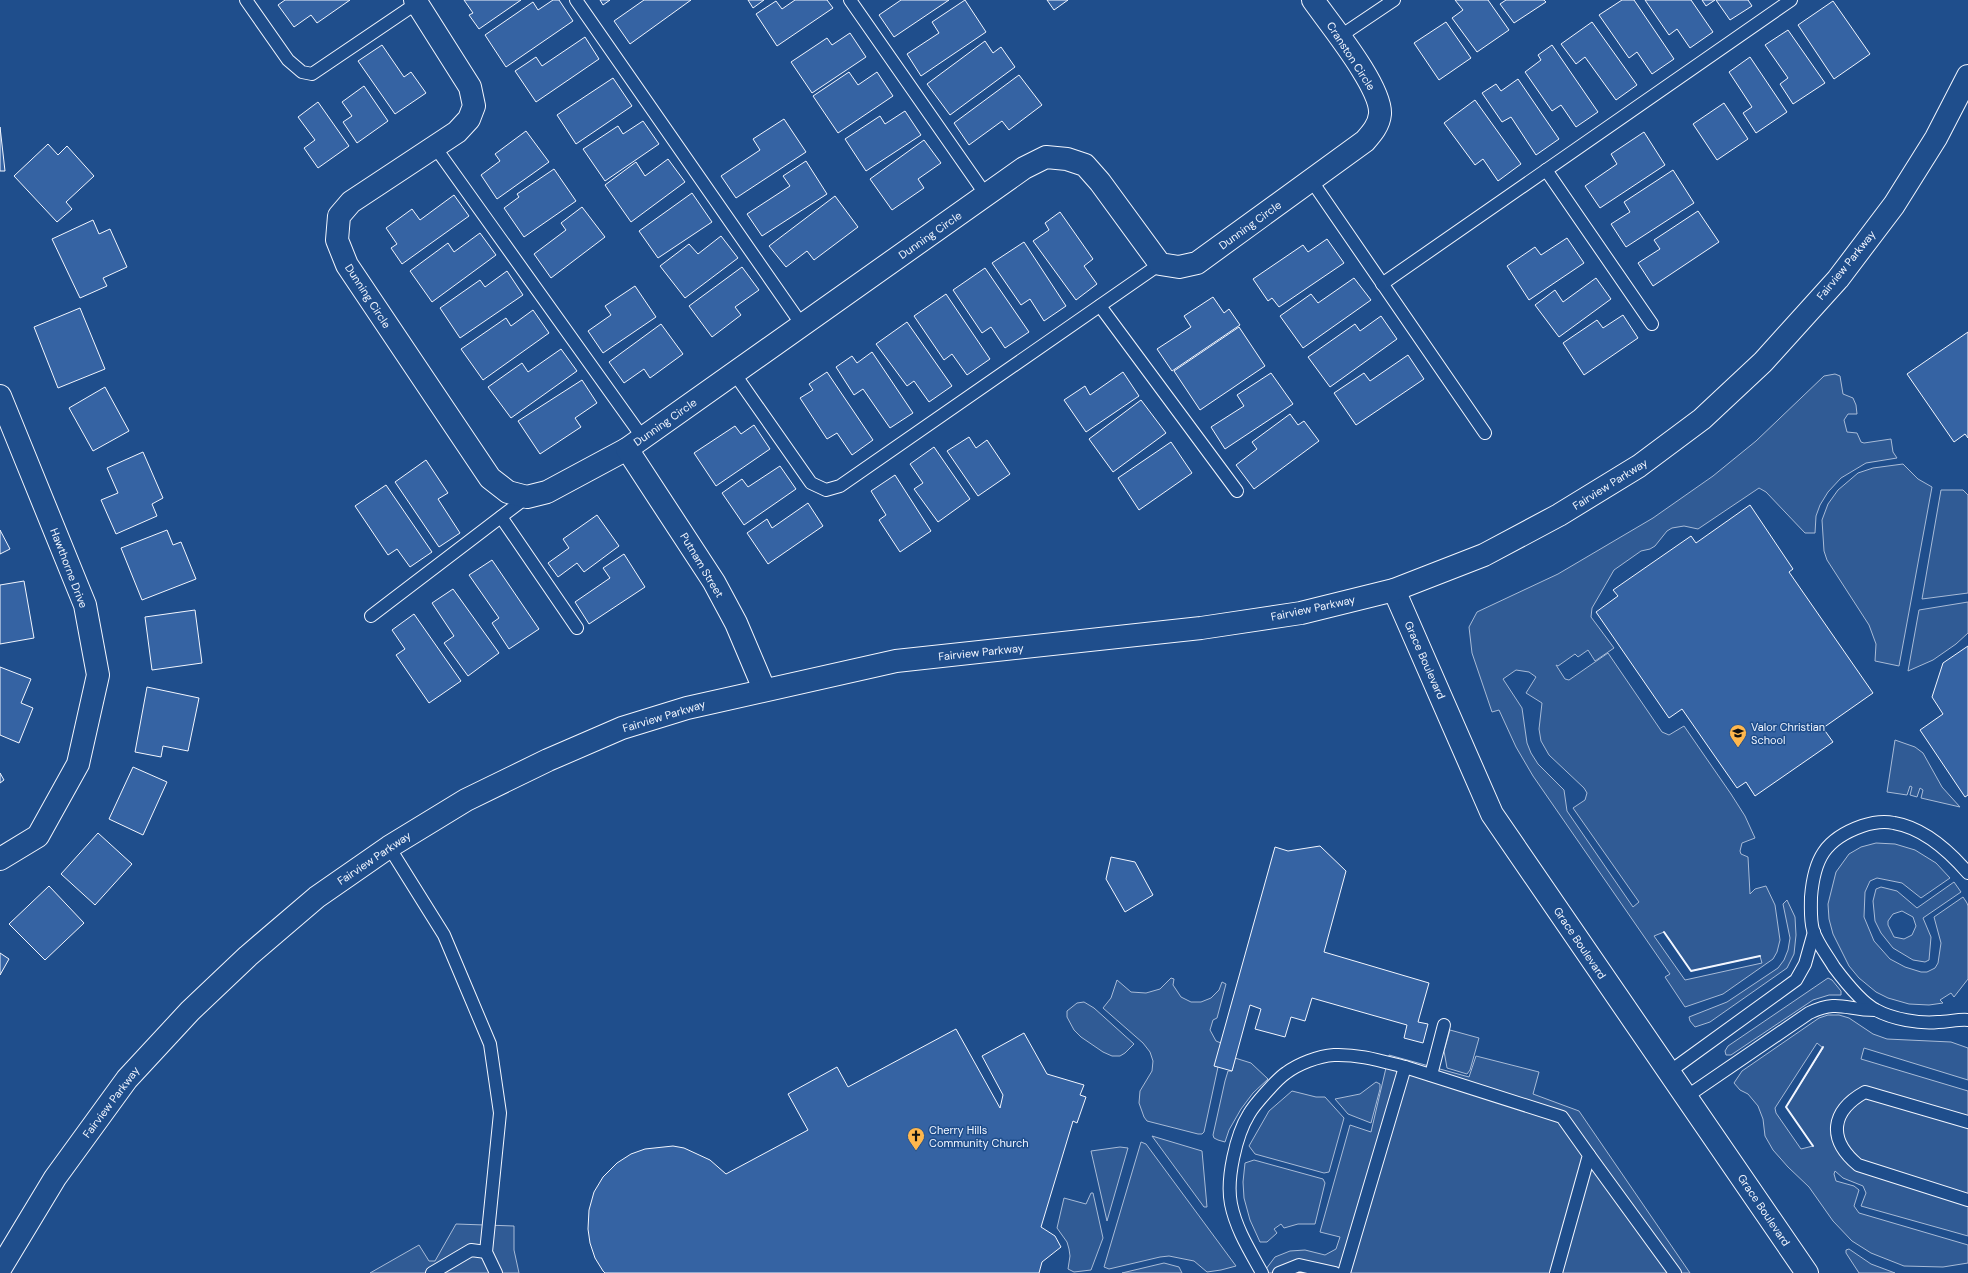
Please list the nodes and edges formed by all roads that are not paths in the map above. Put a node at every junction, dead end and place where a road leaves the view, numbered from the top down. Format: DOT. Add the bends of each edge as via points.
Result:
graph roads {
  1 [pos="246,0"];
  2 [pos="576,0"];
  3 [pos="850,0"];
  4 [pos="1313,0"];
  5 [pos="1394,0"];
  6 [pos="1791,0"];
  7 [pos="416,2"];
  8 [pos="1339,37"];
  9 [pos="1968,76"];
  10 [pos="435,147"];
  11 [pos="1546,170"];
  12 [pos="1311,180"];
  13 [pos="986,195"];
  14 [pos="1160,264"];
  15 [pos="1382,284"];
  16 [pos="1100,306"];
  17 [pos="1652,324"];
  18 [pos="802,325"];
  19 [pos="734,373"];
  20 [pos="0,396"];
  21 [pos="1485,433"];
  22 [pos="635,444"];
  23 [pos="1237,491"];
  24 [pos="527,497"];
  25 [pos="501,516"];
  26 [pos="1394,590"];
  27 [pos="371,616"];
  28 [pos="577,628"];
  29 [pos="764,690"];
  30 [pos="388,847"];
  31 [pos="0,859"];
  32 [pos="1968,873"];
  33 [pos="1814,932"];
  34 [pos="1875,1010"];
  35 [pos="1968,1019"];
  36 [pos="1444,1025"];
  37 [pos="1405,1067"];
  38 [pos="1668,1072"];
  39 [pos="1431,1075"];
  40 [pos="1686,1097"];
  41 [pos="1968,1122"];
  42 [pos="1589,1155"];
  43 [pos="1968,1200"];
  44 [pos="486,1252"];
  45 [pos="0,1269"];
  46 [pos="432,1273"];
  47 [pos="496,1273"];
  48 [pos="1262,1273"];
  49 [pos="1279,1273"];
  50 [pos="1335,1273"];
  51 [pos="1344,1273"];
  52 [pos="1556,1273"];
  53 [pos="1675,1273"];
  54 [pos="1807,1273"];
  1 -- 7 [label="lane" via="288,60 302,72 312,74"];
  2 -- 18 [label="lane"];
  3 -- 13 [label="lane"];
  4 -- 8 [label="street, Cranston Circle"];
  5 -- 8 [label="lane"];
  6 -- 11 [label="lane"];
  7 -- 10 [label="street, Dunning Circle" via="470,87 474,106 469,119 458,132"];
  8 -- 12 [label="street, Cranston Circle" via="1361,68 1375,94 1380,114 1376,127 1365,141"];
  9 -- 26 [label="street, Fairview Parkway" via="1936,138 1894,205 1838,278 1763,362 1702,419 1639,466 1559,515 1484,555"];
  10 -- 22 [label="lane"];
  10 -- 24 [label="street, Dunning Circle" via="351,202 339,216 337,240 347,265 490,478 508,492"];
  11 -- 15 [label="lane"];
  11 -- 17 [label="lane"];
  12 -- 14 [label="street, Dunning Circle" via="1197,263 1179,267"];
  12 -- 15 [label="lane"];
  13 -- 14 [label="street, Dunning Circle" via="1024,168 1046,157 1067,159 1085,165"];
  13 -- 18 [label="street, Dunning Circle"];
  14 -- 16 [label="lane"];
  15 -- 21 [label="lane"];
  16 -- 19 [label="lane" via="840,486 826,490 811,482"];
  16 -- 23 [label="lane"];
  18 -- 19 [label="street, Dunning Circle"];
  19 -- 22 [label="street, Dunning Circle"];
  20 -- 31 [label="street, Hawthorne Drive" via="85,605 98,674 78,764 38,836"];
  22 -- 24 [label="street, Dunning Circle" via="547,492"];
  22 -- 29 [label="street, Putnam Street" via="736,623"];
  24 -- 25 [label="lane"];
  25 -- 27 [label="lane"];
  25 -- 28 [label="lane"];
  26 -- 29 [label="street, Fairview Parkway" via="1301,613 1201,628 896,661"];
  26 -- 38 [label="street, Grace Boulevard" via="1492,814"];
  29 -- 30 [label="street, Fairview Parkway" via="687,708 616,731 548,760 466,800"];
  30 -- 44 [label="lane" via="444,935 490,1044 500,1113"];
  30 -- 45 [label="street, Fairview Parkway" via="317,897 248,956 174,1028 127,1079 55,1178"];
  32 -- 33 [label="lane" via="1955,858 1916,830 1894,822 1870,823 1851,830 1825,849 1815,867 1810,914"];
  33 -- 34 [label="lane" via="1848,986"];
  33 -- 38 [label="lane" via="1805,964 1796,980"];
  34 -- 35 [label="lane" via="1892,1016 1936,1023"];
  34 -- 40 [label="lane" via="1860,1010 1843,1005 1821,1008 1809,1013"];
  36 -- 39 [label="lane"];
  37 -- 39 [label="lane"];
  37 -- 48 [label="lane" via="1364,1056 1333,1055 1308,1062 1285,1073 1249,1114 1235,1149 1229,1181 1231,1204 1240,1234"];
  37 -- 51 [label="lane"];
  38 -- 40 [label="street, Grace Boulevard"];
  39 -- 42 [label="lane" via="1562,1117"];
  40 -- 54 [label="street, Grace Boulevard"];
  41 -- 43 [label="lane" via="1866,1092 1852,1099 1839,1114 1836,1131 1845,1154 1858,1165"];
  42 -- 52 [label="lane"];
  42 -- 53 [label="lane"];
  44 -- 46 [label="lane" via="471,1250"];
  44 -- 47 [label="lane"];
  49 -- 50 [label="lane" via="1298,1265"];
}
